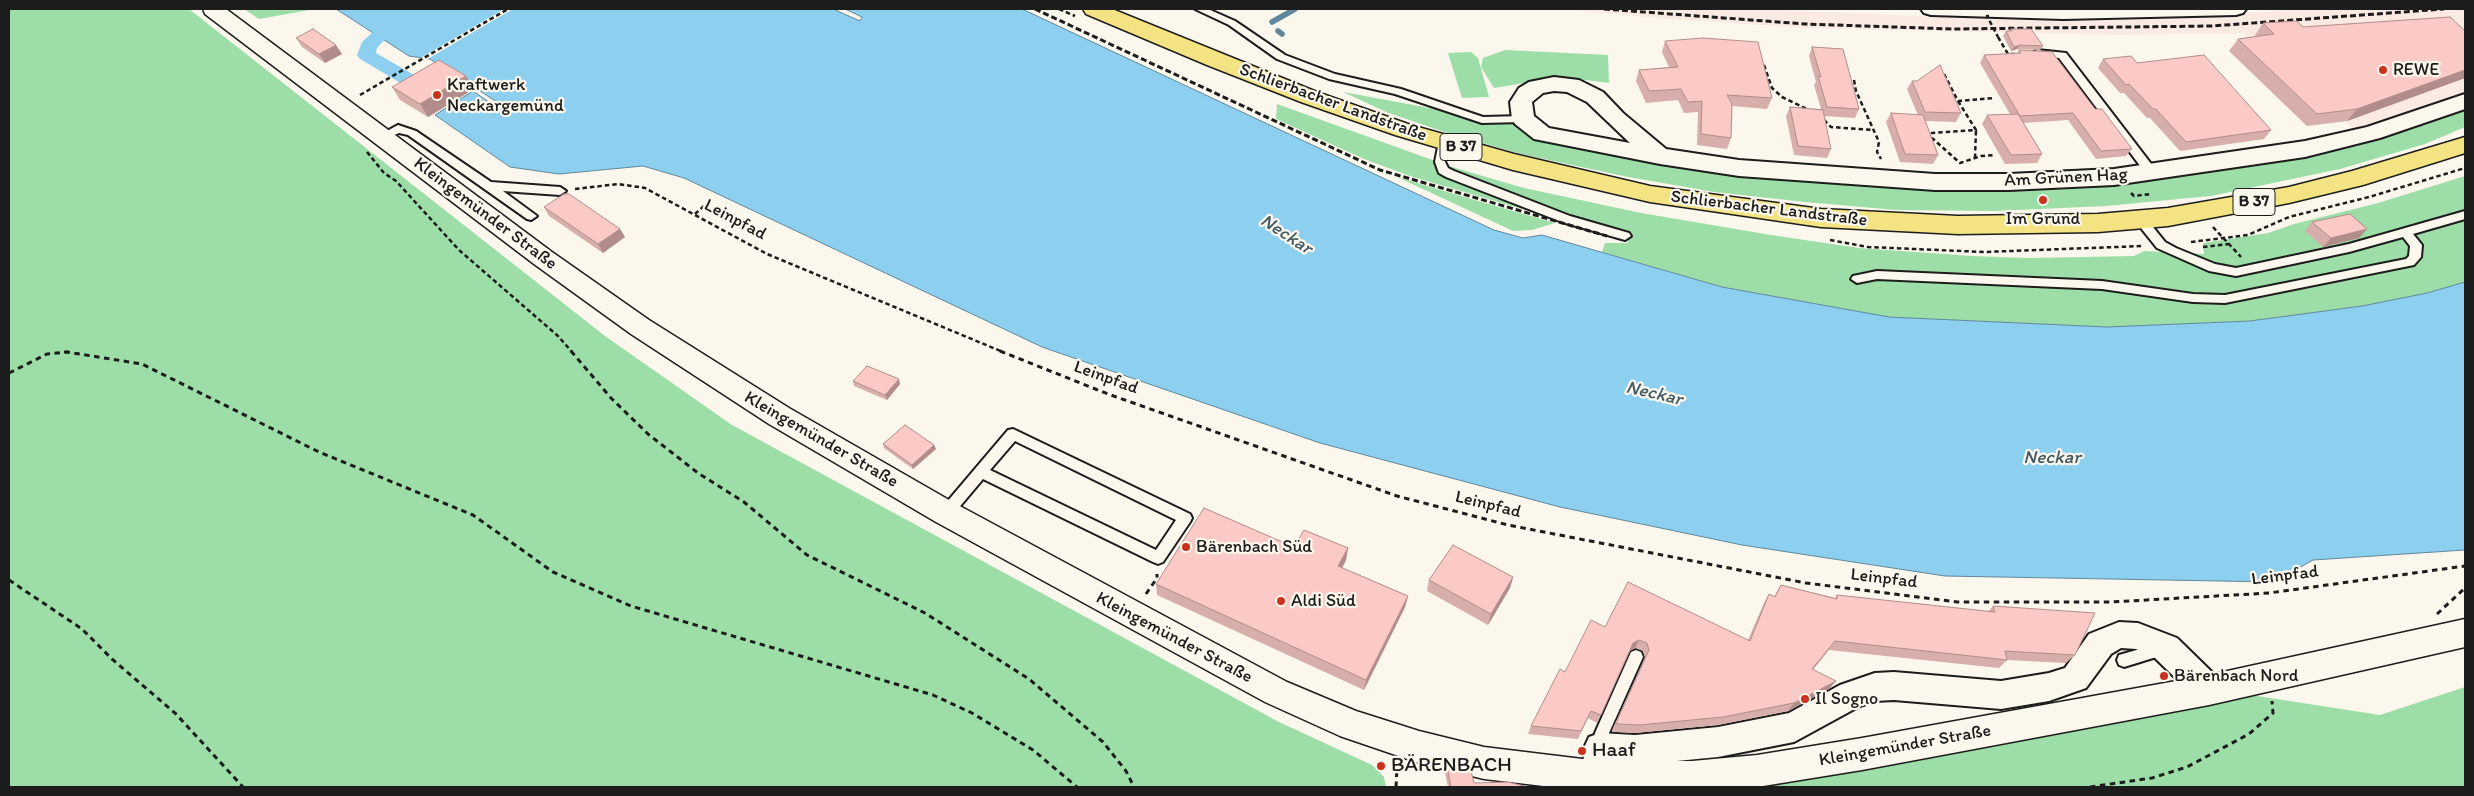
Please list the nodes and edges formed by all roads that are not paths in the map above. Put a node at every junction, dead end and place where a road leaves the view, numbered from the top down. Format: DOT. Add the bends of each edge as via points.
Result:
graph roads {
  1 [pos="1094,9"];
  2 [pos="1200,9"];
  3 [pos="1931,9"];
  4 [pos="2236,9"];
  5 [pos="215,10"];
  6 [pos="2030,11"];
  7 [pos="2017,54"];
  8 [pos="2465,100"];
  9 [pos="1523,119"];
  10 [pos="381,137"];
  11 [pos="1444,142"];
  12 [pos="2465,144"];
  13 [pos="1660,156"];
  14 [pos="2151,183"];
  15 [pos="488,185"];
  16 [pos="560,191"];
  17 [pos="2465,215"];
  18 [pos="530,216"];
  19 [pos="2141,220"];
  20 [pos="2406,232"];
  21 [pos="1624,236"];
  22 [pos="1857,279"];
  23 [pos="981,472"];
  24 [pos="946,512"];
  25 [pos="2465,633"];
  26 [pos="2166,648"];
  27 [pos="1636,658"];
  28 [pos="2124,660"];
  29 [pos="2209,690"];
  30 [pos="1599,763"];
  31 [pos="1486,775"];
  1 -- 11 [label="main road, Schlierbacher Landstraße / B 37" via="1259,78"];
  2 -- 9 [label="lane" via="1232,23 1281,57 1304,67 1398,91 1482,120"];
  3 -- 6 [label="street"];
  4 -- 6 [label="street"];
  5 -- 10 [label="main road, Kleingemünder Straße"];
  7 -- 14 [label="lane" via="2062,55"];
  8 -- 14 [label="street, Am Grünen Hag" via="2372,133"];
  9 -- 13 [label="street, Am Grünen Hag" via="1551,137"];
  9 -- 13 [label="street" via="1521,102 1527,93 1537,87 1571,85 1595,97"];
  10 -- 15 [label="lane" via="398,129 412,133"];
  10 -- 24 [label="main road, Kleingemünder Straße" via="640,327 779,416"];
  11 -- 19 [label="main road, Schlierbacher Landstraße / B 37" via="1513,162 1650,194 1820,218 1958,225"];
  11 -- 21 [label="lane" via="1440,162 1443,170 1450,174 1566,219"];
  12 -- 19 [label="main road, Schlierbacher Landstraße / B 37" via="2355,179 2201,212"];
  13 -- 14 [label="street, Am Grünen Hag" via="1766,171 1895,180"];
  15 -- 16 [label="lane"];
  15 -- 18 [label="lane"];
  17 -- 20 [label="lane"];
  19 -- 20 [label="lane" via="2161,244 2181,256 2219,270 2236,272"];
  20 -- 22 [label="lane" via="2416,245 2415,257 2410,262 2225,299 2102,286 1877,275"];
  23 -- 23 [label="lane" via="1158,558 1185,518 1013,434"];
  23 -- 24 [label="lane"];
  24 -- 31 [label="main road, Kleingemünder Straße" via="1276,692 1372,733"];
  25 -- 29 [label="main road, Kleingemünder Straße"];
  26 -- 28 [label="lane"];
  26 -- 29 [label="street, Kleingemünder Straße"];
  26 -- 30 [label="street, Kleingemünder Straße" via="2138,636 2119,635 2100,644 2075,678 2049,687 2001,695 1875,687 1851,695 1794,727 1718,742 1635,750"];
  27 -- 30 [label="lane" via="1602,733"];
  29 -- 30 [label="main road, Kleingemünder Straße" via="1757,771 1692,777"];
  30 -- 31 [label="main road, Kleingemünder Straße"];
}
